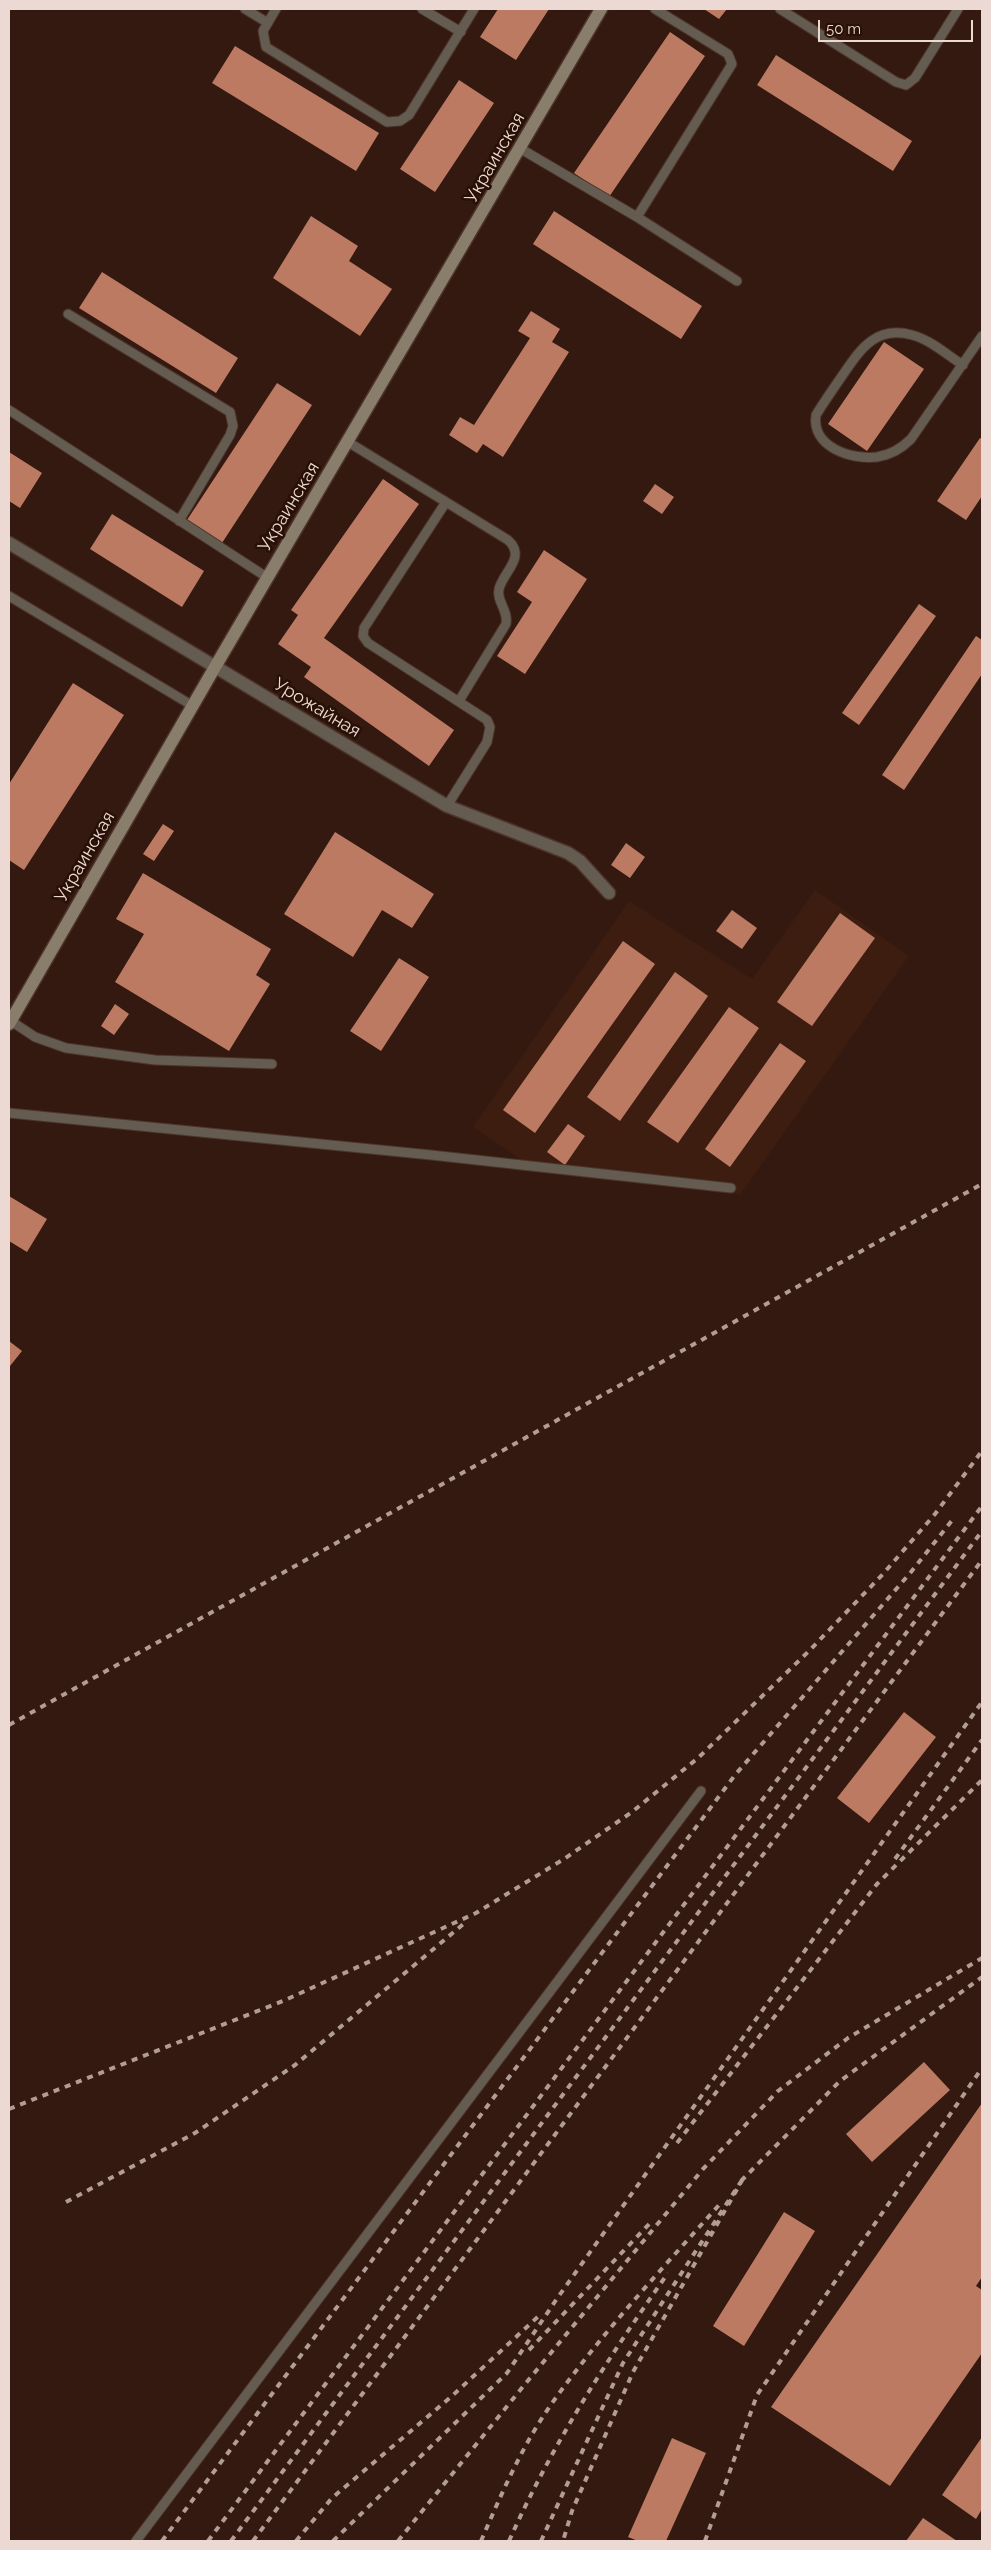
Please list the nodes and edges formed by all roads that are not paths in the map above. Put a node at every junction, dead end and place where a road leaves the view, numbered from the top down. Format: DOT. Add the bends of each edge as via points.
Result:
graph roads {
  1 [pos="245,9"];
  2 [pos="276,9"];
  3 [pos="422,9"];
  4 [pos="474,9"];
  5 [pos="601,9"];
  6 [pos="655,9"];
  7 [pos="780,9"];
  8 [pos="958,9"];
  9 [pos="268,23"];
  10 [pos="461,32"];
  11 [pos="521,149"];
  12 [pos="637,217"];
  13 [pos="737,281"];
  14 [pos="68,314"];
  15 [pos="982,336"];
  16 [pos="963,365"];
  17 [pos="9,410"];
  18 [pos="348,442"];
  19 [pos="446,502"];
  20 [pos="178,521"];
  21 [pos="9,542"];
  22 [pos="268,578"];
  23 [pos="9,596"];
  24 [pos="215,668"];
  25 [pos="459,701"];
  26 [pos="192,706"];
  27 [pos="447,806"];
  28 [pos="609,893"];
  29 [pos="10,1023"];
  30 [pos="272,1064"];
  31 [pos="9,1113"];
  32 [pos="731,1188"];
  33 [pos="701,1791"];
  34 [pos="136,2541"];
  1 -- 9 [label="lane"];
  2 -- 9 [label="lane"];
  3 -- 10 [label="lane"];
  4 -- 10 [label="lane"];
  5 -- 11 [label="street, Украинская"];
  6 -- 12 [label="lane" via="728,54 732,64"];
  7 -- 8 [label="lane" via="896,82 906,85 915,78"];
  9 -- 10 [label="lane" via="263,31 263,40 271,52 387,122 400,121 409,115"];
  11 -- 12 [label="lane"];
  11 -- 18 [label="street, Украинская"];
  12 -- 13 [label="lane"];
  14 -- 20 [label="lane" via="230,412 233,426 230,435"];
  15 -- 16 [label="lane"];
  16 -- 16 [label="lane" via="911,440 902,448 876,457 858,456 831,447 820,439 816,415 862,347 874,338 891,333 912,335"];
  17 -- 20 [label="lane"];
  18 -- 19 [label="lane"];
  18 -- 22 [label="street, Украинская"];
  19 -- 25 [label="lane" via="508,540 515,550 514,563 499,589 507,615 506,624"];
  19 -- 25 [label="lane" via="364,628 363,636 368,643"];
  20 -- 22 [label="lane"];
  21 -- 24 [label="street, Урожайная"];
  22 -- 24 [label="street, Украинская"];
  23 -- 26 [label="lane"];
  24 -- 26 [label="street, Украинская"];
  24 -- 27 [label="street, Урожайная"];
  25 -- 27 [label="lane" via="486,720 490,735"];
  26 -- 29 [label="street, Украинская"];
  27 -- 28 [label="street, Урожайная" via="568,852"];
  29 -- 30 [label="lane" via="66,1048 156,1060"];
  31 -- 32 [label="lane" via="431,1154"];
  33 -- 34 [label="lane"];
}
